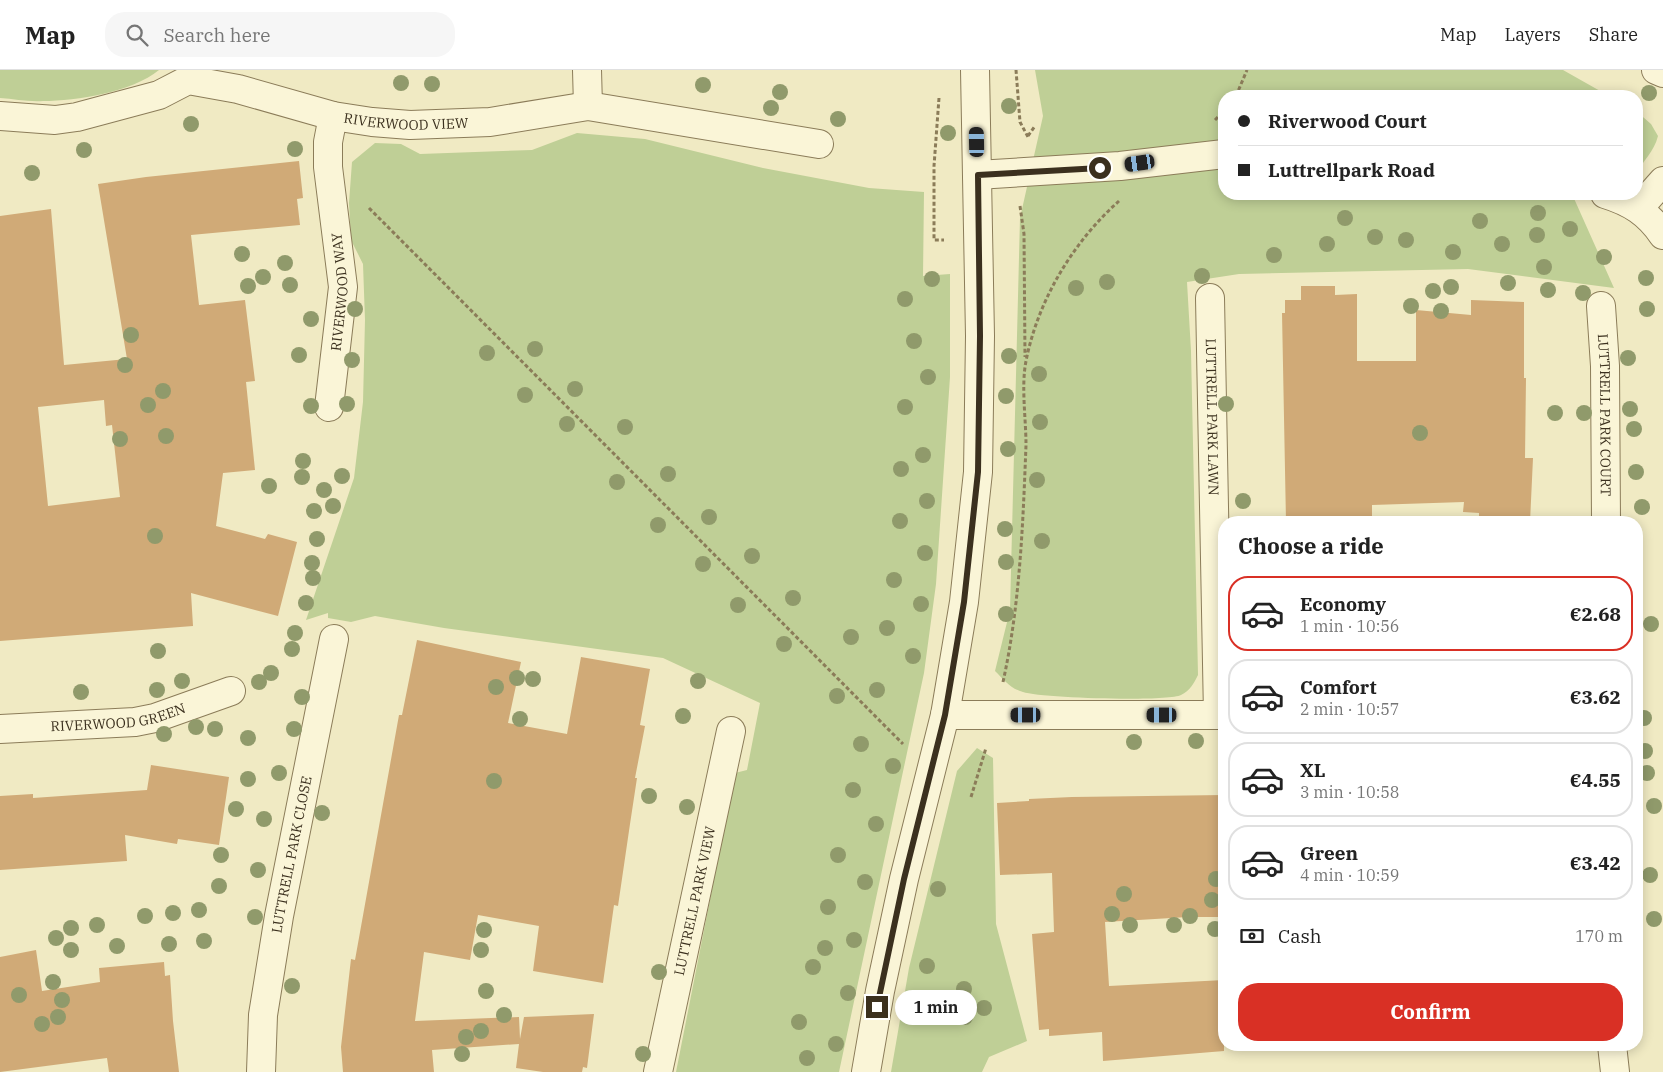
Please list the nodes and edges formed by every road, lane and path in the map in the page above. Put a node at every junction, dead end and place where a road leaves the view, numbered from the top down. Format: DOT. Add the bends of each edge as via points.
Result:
graph roads {
  1 [pos="587,70"];
  2 [pos="975,70"];
  3 [pos="1016,70"];
  4 [pos="1248,70"];
  5 [pos="1656,70"];
  6 [pos="1663,73"];
  7 [pos="188,75"];
  8 [pos="939,89"];
  9 [pos="1239,90"];
  10 [pos="588,106"];
  11 [pos="0,116"];
  12 [pos="333,116"];
  13 [pos="1218,117"];
  14 [pos="1022,126"];
  15 [pos="1034,126"];
  16 [pos="1028,136"];
  17 [pos="819,144"];
  18 [pos="1218,155"];
  19 [pos="1179,158"];
  20 [pos="328,167"];
  21 [pos="1021,172"];
  22 [pos="978,175"];
  23 [pos="1663,181"];
  24 [pos="1121,199"];
  25 [pos="1620,200"];
  26 [pos="1639,208"];
  27 [pos="1663,235"];
  28 [pos="934,240"];
  29 [pos="1210,298"];
  30 [pos="1601,306"];
  31 [pos="1025,363"];
  32 [pos="329,407"];
  33 [pos="1606,516"];
  34 [pos="1218,601"];
  35 [pos="334,639"];
  36 [pos="231,691"];
  37 [pos="945,715"];
  38 [pos="996,715"];
  39 [pos="1218,715"];
  40 [pos="0,728"];
  41 [pos="731,731"];
  42 [pos="931,771"];
  43 [pos="971,798"];
  44 [pos="1613,1051"];
  45 [pos="262,1072"];
  46 [pos="658,1072"];
  47 [pos="866,1072"];
  48 [pos="1615,1072"];
  1 -- 10 [label="street"];
  2 -- 22 [label="street"];
  3 -- 14 [label="path"];
  4 -- 9 [label="path"];
  5 -- 6 [label="street"];
  7 -- 11 [label="street, RIVERWOOD VIEW" via="159,95 77,117 55,120"];
  7 -- 12 [label="street, RIVERWOOD VIEW"];
  8 -- 28 [label="path"];
  10 -- 12 [label="street, RIVERWOOD VIEW" via="538,116 450,124 410,125"];
  10 -- 17 [label="street, RIVERWOOD VIEW"];
  12 -- 20 [label="street, RIVERWOOD WAY"];
  13 -- 19 [label="path"];
  15 -- 16 [label="path"];
  18 -- 19 [label="street"];
  19 -- 21 [label="street" via="1120,166"];
  20 -- 32 [label="street, RIVERWOOD WAY" via="343,287"];
  20 -- 42 [label="path"];
  21 -- 22 [label="street"];
  21 -- 31 [label="path" via="1019,201 1024,234"];
  22 -- 37 [label="street" via="978,472 964,602"];
  23 -- 26 [label="street"];
  24 -- 31 [label="path" via="1085,234 1067,261 1043,306"];
  25 -- 26 [label="street"];
  26 -- 27 [label="street"];
  29 -- 34 [label="street, LUTTRELL PARK LAWN"];
  30 -- 33 [label="street, LUTTRELL PARK COURT" via="1605,366"];
  31 -- 38 [label="path" via="1026,444 1020,537 1011,646"];
  35 -- 45 [label="street, LUTTRELL PARK CLOSE" via="279,916 263,1015"];
  36 -- 40 [label="street, RIVERWOOD GREEN" via="135,722"];
  37 -- 38 [label="street"];
  37 -- 42 [label="street"];
  38 -- 39 [label="street"];
  38 -- 43 [label="path"];
  41 -- 46 [label="street, LUTTRELL PARK VIEW"];
  42 -- 47 [label="street" via="882,982"];
  44 -- 48 [label="street"];
}
